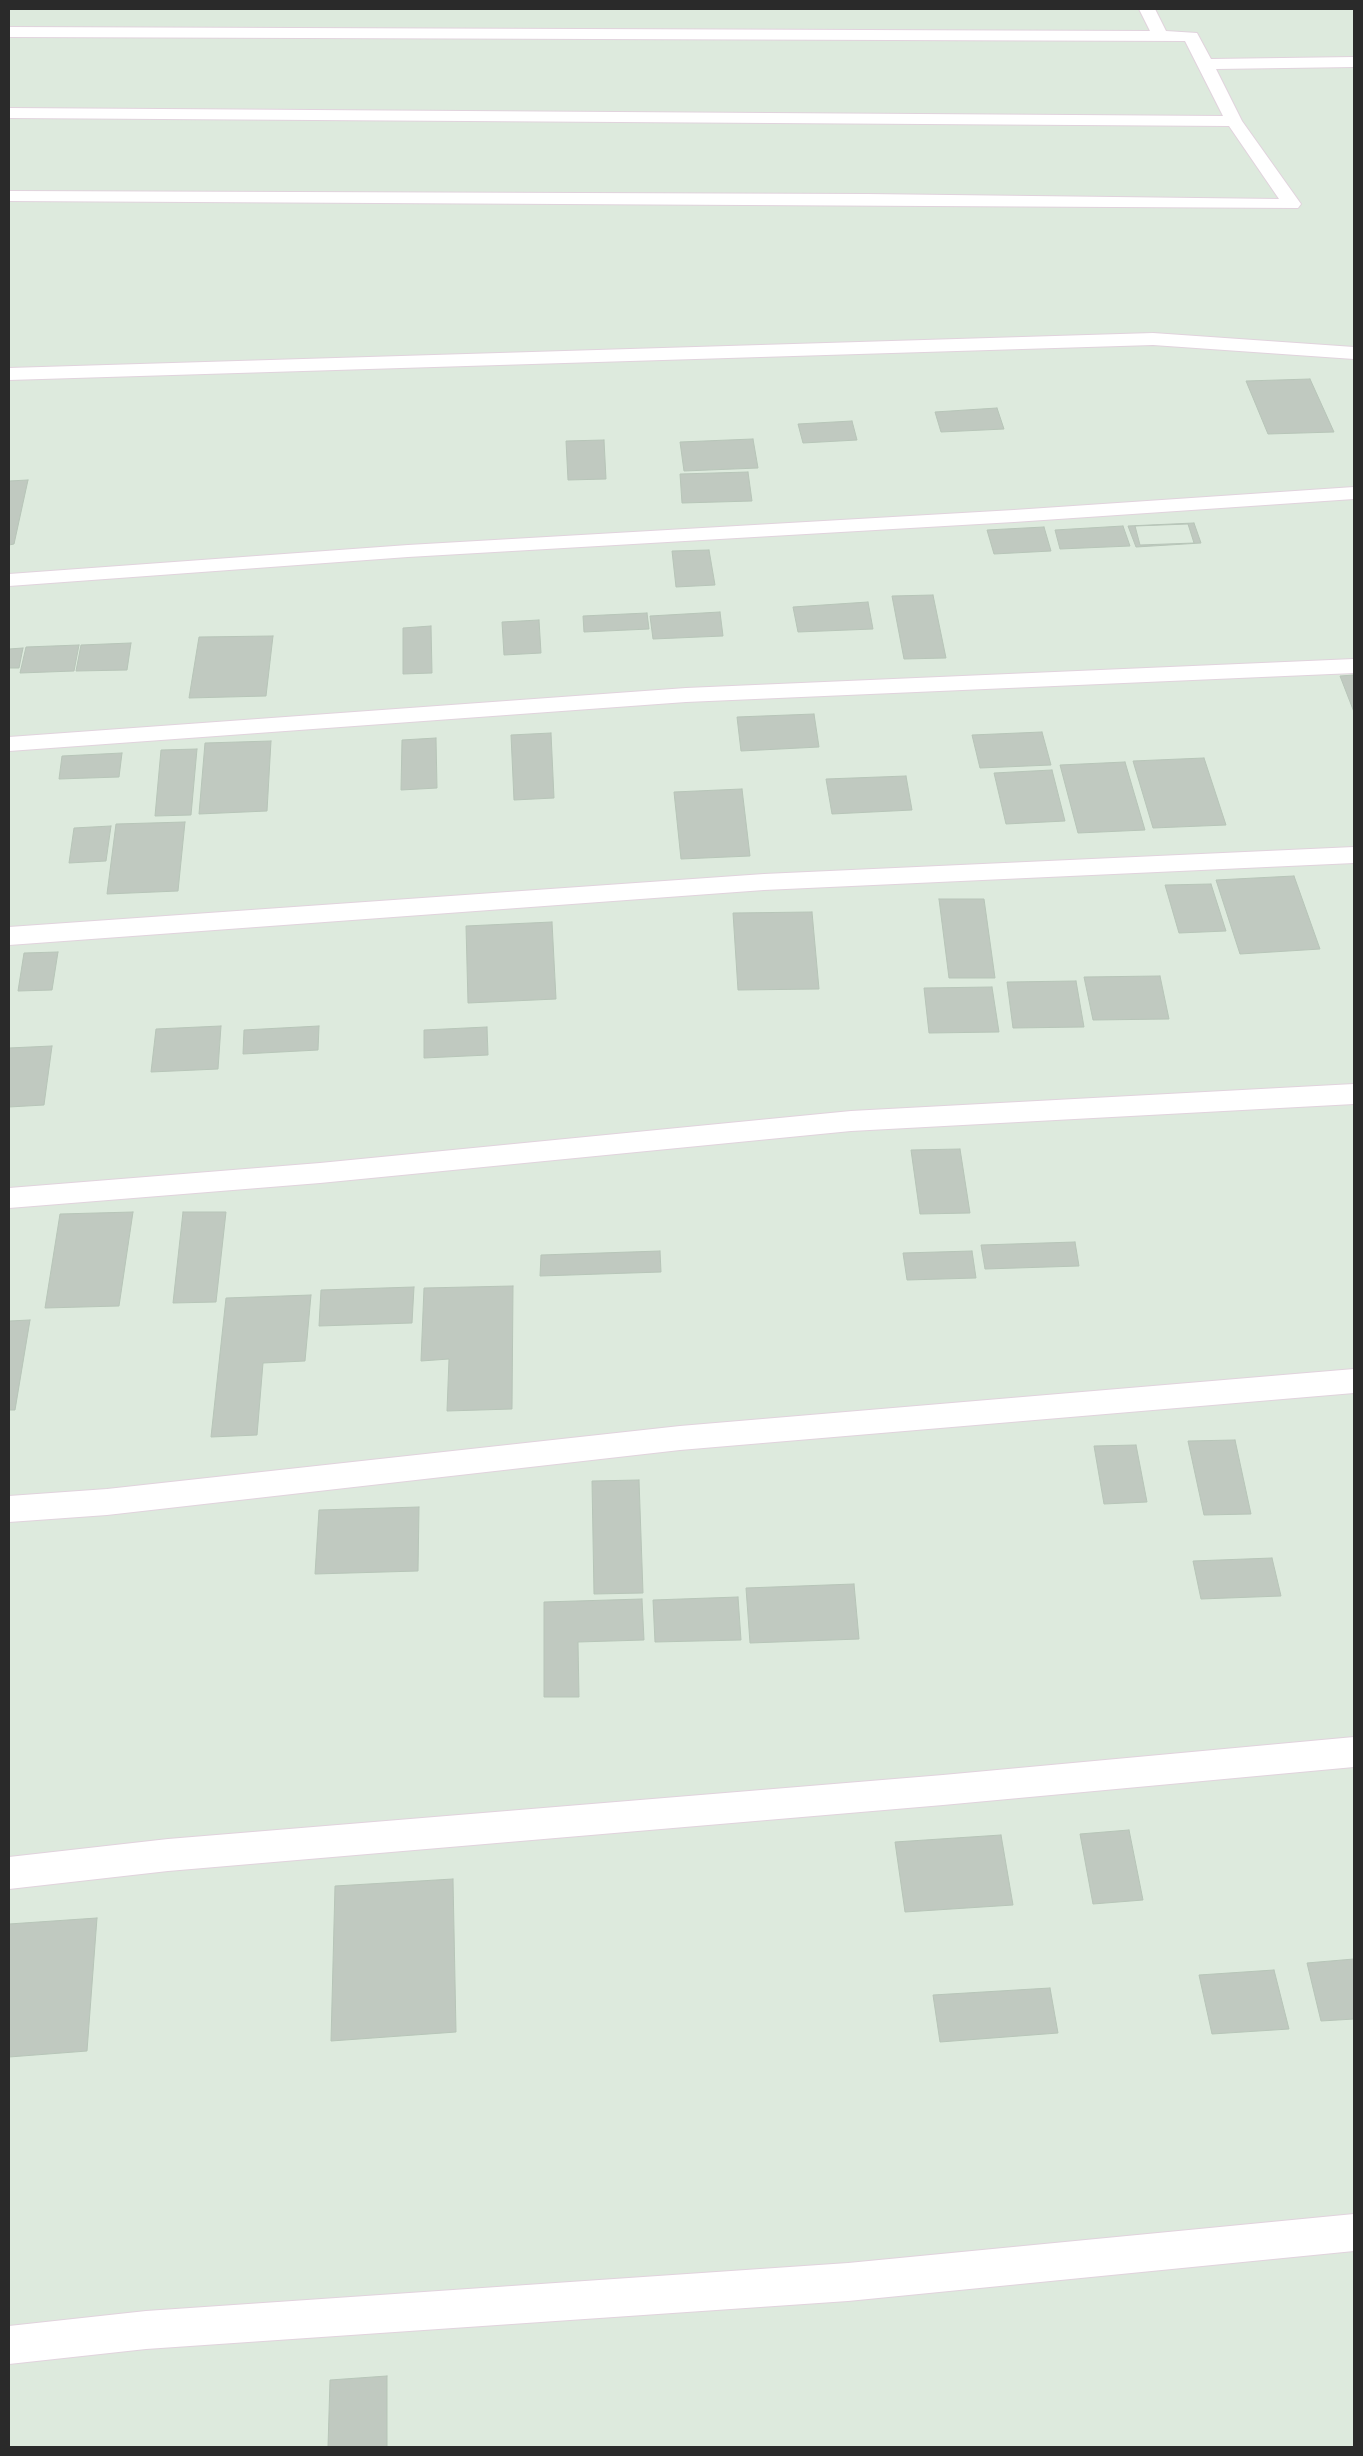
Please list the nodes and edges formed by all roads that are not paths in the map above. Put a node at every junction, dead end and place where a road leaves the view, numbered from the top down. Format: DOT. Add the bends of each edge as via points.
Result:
graph roads {
  1 [pos="1147,9"];
  2 [pos="9,32"];
  3 [pos="1160,36"];
  4 [pos="1354,62"];
  5 [pos="1205,64"];
  6 [pos="9,113"];
  7 [pos="1234,121"];
  8 [pos="9,196"];
  9 [pos="1354,353"];
  10 [pos="9,374"];
  11 [pos="1354,493"];
  12 [pos="9,580"];
  13 [pos="1354,666"];
  14 [pos="9,744"];
  15 [pos="1354,856"];
  16 [pos="9,936"];
  17 [pos="1354,1094"];
  18 [pos="9,1198"];
  19 [pos="1354,1380"];
  20 [pos="9,1509"];
  21 [pos="1354,1752"];
  22 [pos="9,1873"];
  23 [pos="1354,2232"];
  24 [pos="9,2345"];
  1 -- 3 [label="street"];
  2 -- 3 [label="street"];
  3 -- 5 [label="street" via="1192,36"];
  4 -- 5 [label="street"];
  5 -- 7 [label="street"];
  6 -- 7 [label="street"];
  7 -- 8 [label="street" via="1292,204"];
  9 -- 10 [label="street" via="1153,339"];
  11 -- 12 [label="street" via="408,551"];
  13 -- 14 [label="street" via="686,694"];
  15 -- 16 [label="street" via="764,882"];
  17 -- 18 [label="street" via="851,1121 320,1173"];
  19 -- 20 [label="street" via="680,1438 117,1501"];
  21 -- 22 [label="street" via="168,1855"];
  23 -- 24 [label="street" via="848,2282 146,2330"];
}
